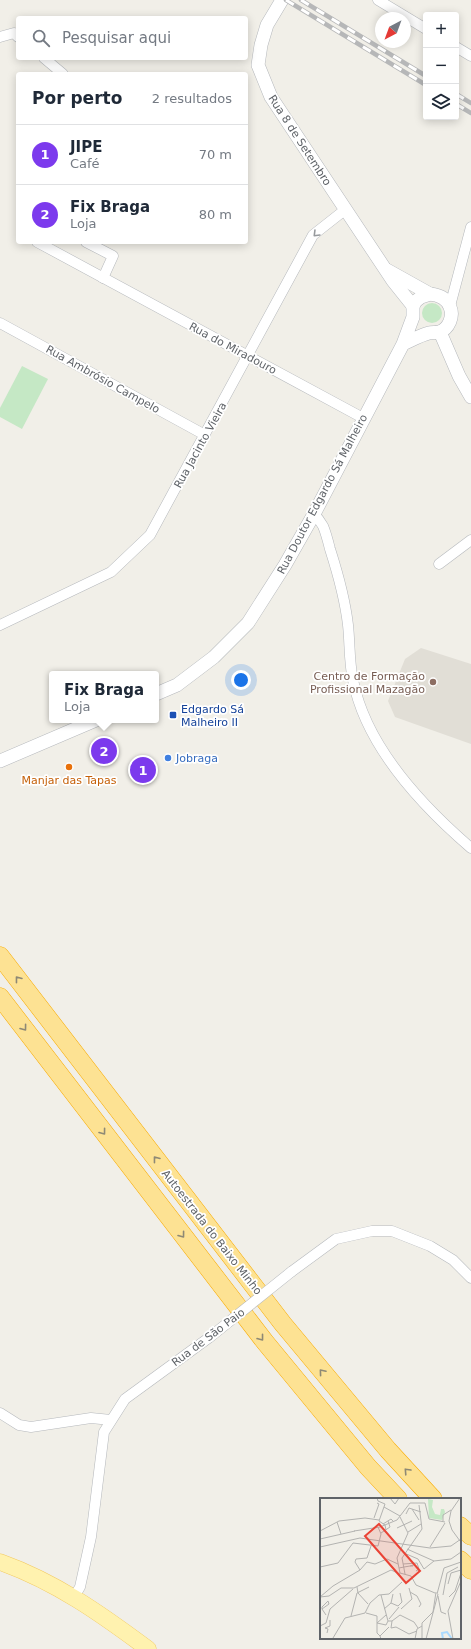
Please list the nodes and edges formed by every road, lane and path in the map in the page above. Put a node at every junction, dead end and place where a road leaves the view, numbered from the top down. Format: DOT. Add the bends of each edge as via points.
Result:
graph roads {
  1 [pos="282,0"];
  2 [pos="378,0"];
  3 [pos="423,27"];
  4 [pos="16,35"];
  5 [pos="0,37"];
  6 [pos="458,48"];
  7 [pos="471,56"];
  8 [pos="46,60"];
  9 [pos="62,72"];
  10 [pos="346,209"];
  11 [pos="471,227"];
  12 [pos="41,244"];
  13 [pos="90,244"];
  14 [pos="387,270"];
  15 [pos="103,278"];
  16 [pos="430,294"];
  17 [pos="450,306"];
  18 [pos="413,311"];
  19 [pos="0,323"];
  20 [pos="434,332"];
  21 [pos="403,344"];
  22 [pos="248,356"];
  23 [pos="471,397"];
  24 [pos="363,418"];
  25 [pos="205,435"];
  26 [pos="314,514"];
  27 [pos="471,540"];
  28 [pos="439,564"];
  29 [pos="0,626"];
  30 [pos="159,693"];
  31 [pos="89,723"];
  32 [pos="0,761"];
  33 [pos="471,848"];
  34 [pos="0,956"];
  35 [pos="0,997"];
  36 [pos="471,1278"];
  37 [pos="0,1413"];
  38 [pos="112,1420"];
  39 [pos="397,1498"];
  40 [pos="432,1498"];
  41 [pos="461,1527"];
  42 [pos="471,1536"];
  43 [pos="461,1561"];
  44 [pos="0,1562"];
  45 [pos="471,1570"];
  46 [pos="74,1597"];
  47 [pos="148,1649"];
  1 -- 10 [label="street, Rua 8 de Setembro" via="266,25 258,65 271,98"];
  2 -- 3 [label="street"];
  4 -- 5 [label="street" via="14,33"];
  6 -- 7 [label="street"];
  8 -- 9 [label="street"];
  10 -- 14 [label="street, Rua 8 de Setembro"];
  10 -- 22 [label="street, Rua Jacinto Vieira, one-way" via="313,235"];
  11 -- 17 [label="street"];
  12 -- 15 [label="street, Rua do Miradouro"];
  13 -- 15 [label="street" via="113,256"];
  14 -- 16 [label="street, Rua 8 de Setembro"];
  14 -- 18 [label="street, Rua 8 de Setembro"];
  15 -- 22 [label="street, Rua do Miradouro"];
  16 -- 17 [label="street" via="441,296"];
  16 -- 18 [label="street" via="421,297"];
  17 -- 20 [label="street" via="451,319 445,329"];
  18 -- 20 [label="street" via="418,328"];
  18 -- 21 [label="street, Rua Doutor Edgardo Sá Malheiro"];
  19 -- 25 [label="street, Rua Ambrósio Campelo"];
  20 -- 21 [label="street"];
  20 -- 23 [label="street"];
  21 -- 24 [label="street, Rua Doutor Edgardo Sá Malheiro"];
  22 -- 24 [label="street, Rua do Miradouro"];
  22 -- 25 [label="street, Rua Jacinto Vieira"];
  24 -- 26 [label="street, Rua Doutor Edgardo Sá Malheiro"];
  25 -- 29 [label="street, Rua Jacinto Vieira" via="150,535 111,572"];
  26 -- 30 [label="street, Rua Doutor Edgardo Sá Malheiro" via="248,623 214,657 177,685"];
  26 -- 33 [label="street" via="323,526 342,586 352,678 357,699 370,729 386,756 417,795 434,815"];
  27 -- 28 [label="street"];
  31 -- 32 [label="street"];
  40 -- 34 [label="highway, Autoestrada do Baixo Minho, one-way" via="388,1450 283,1324"];
  35 -- 39 [label="highway, one-way" via="265,1342 368,1467"];
  36 -- 38 [label="street, Rua de São Paio, bridge" via="453,1260 430,1246 392,1231 372,1231 336,1239 125,1399"];
  37 -- 38 [label="street" via="19,1425 31,1427 91,1418"];
  38 -- 46 [label="street, Rua de São Paio" via="104,1432 91,1537 80,1587"];
  41 -- 42 [label="highway"];
  43 -- 45 [label="highway"];
  44 -- 46 [label="main road" via="22,1570"];
  46 -- 47 [label="main road"];
}
